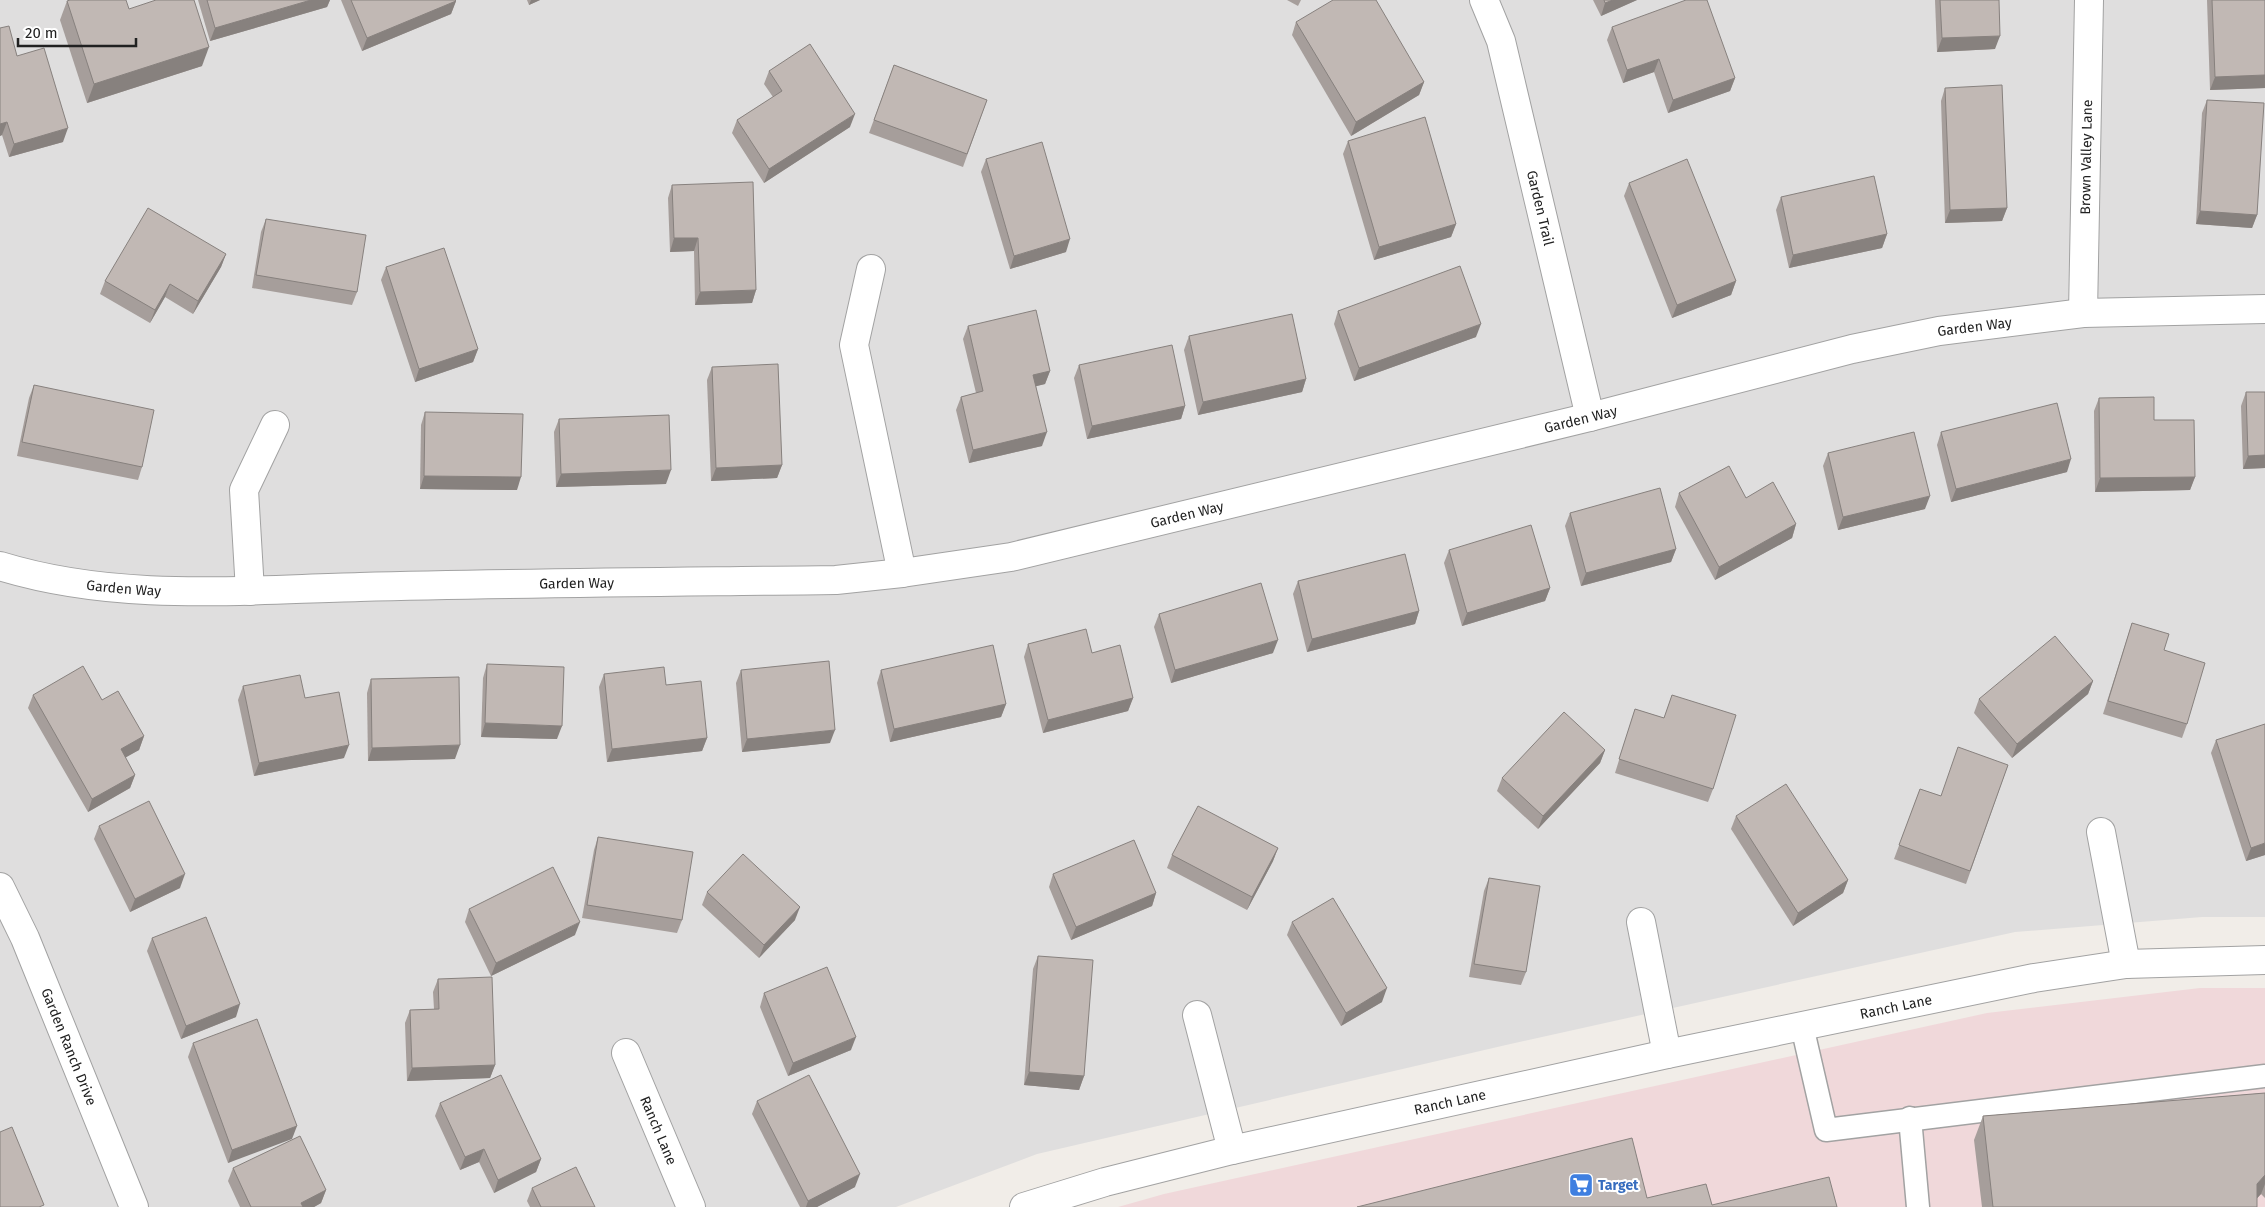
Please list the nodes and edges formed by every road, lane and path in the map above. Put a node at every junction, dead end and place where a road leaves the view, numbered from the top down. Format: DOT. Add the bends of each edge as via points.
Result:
graph roads {
  1 [pos="1484,0"];
  2 [pos="2089,0"];
  3 [pos="871,269"];
  4 [pos="2265,309"];
  5 [pos="2083,313"];
  6 [pos="1590,418"];
  7 [pos="275,425"];
  8 [pos="0,566"];
  9 [pos="902,574"];
  10 [pos="250,591"];
  11 [pos="2101,832"];
  12 [pos="0,887"];
  13 [pos="1641,922"];
  14 [pos="2265,960"];
  15 [pos="2126,964"];
  16 [pos="1198,1015"];
  17 [pos="1802,1026"];
  18 [pos="626,1053"];
  19 [pos="1667,1054"];
  20 [pos="2265,1076"];
  21 [pos="1910,1118"];
  22 [pos="1232,1150"];
  23 [pos="134,1207"];
  24 [pos="691,1207"];
  25 [pos="1024,1207"];
  26 [pos="1918,1207"];
  1 -- 6 [label="street, Garden Trail" via="1501,41"];
  2 -- 5 [label="street, Brown Valley Lane"];
  3 -- 9 [label="street" via="854,345"];
  4 -- 5 [label="street, Garden Way"];
  5 -- 6 [label="street, Garden Way" via="1939,331 1852,349"];
  6 -- 9 [label="street, Garden Way" via="1011,557"];
  7 -- 10 [label="street" via="244,490"];
  8 -- 10 [label="street, Garden Way" via="79,585 136,590"];
  9 -- 10 [label="street, Garden Way" via="836,580"];
  11 -- 15 [label="street"];
  12 -- 23 [label="street, Garden Ranch Drive" via="25,938"];
  13 -- 19 [label="street"];
  14 -- 15 [label="street, Ranch Lane"];
  15 -- 17 [label="street, Ranch Lane" via="2034,978"];
  16 -- 22 [label="street"];
  17 -- 19 [label="street, Ranch Lane"];
  17 -- 21 [label="lane" via="1826,1130"];
  18 -- 24 [label="street, Ranch Lane"];
  19 -- 22 [label="street, Ranch Lane"];
  20 -- 21 [label="lane"];
  21 -- 26 [label="lane"];
  22 -- 25 [label="street, Ranch Lane" via="1105,1182"];
}
